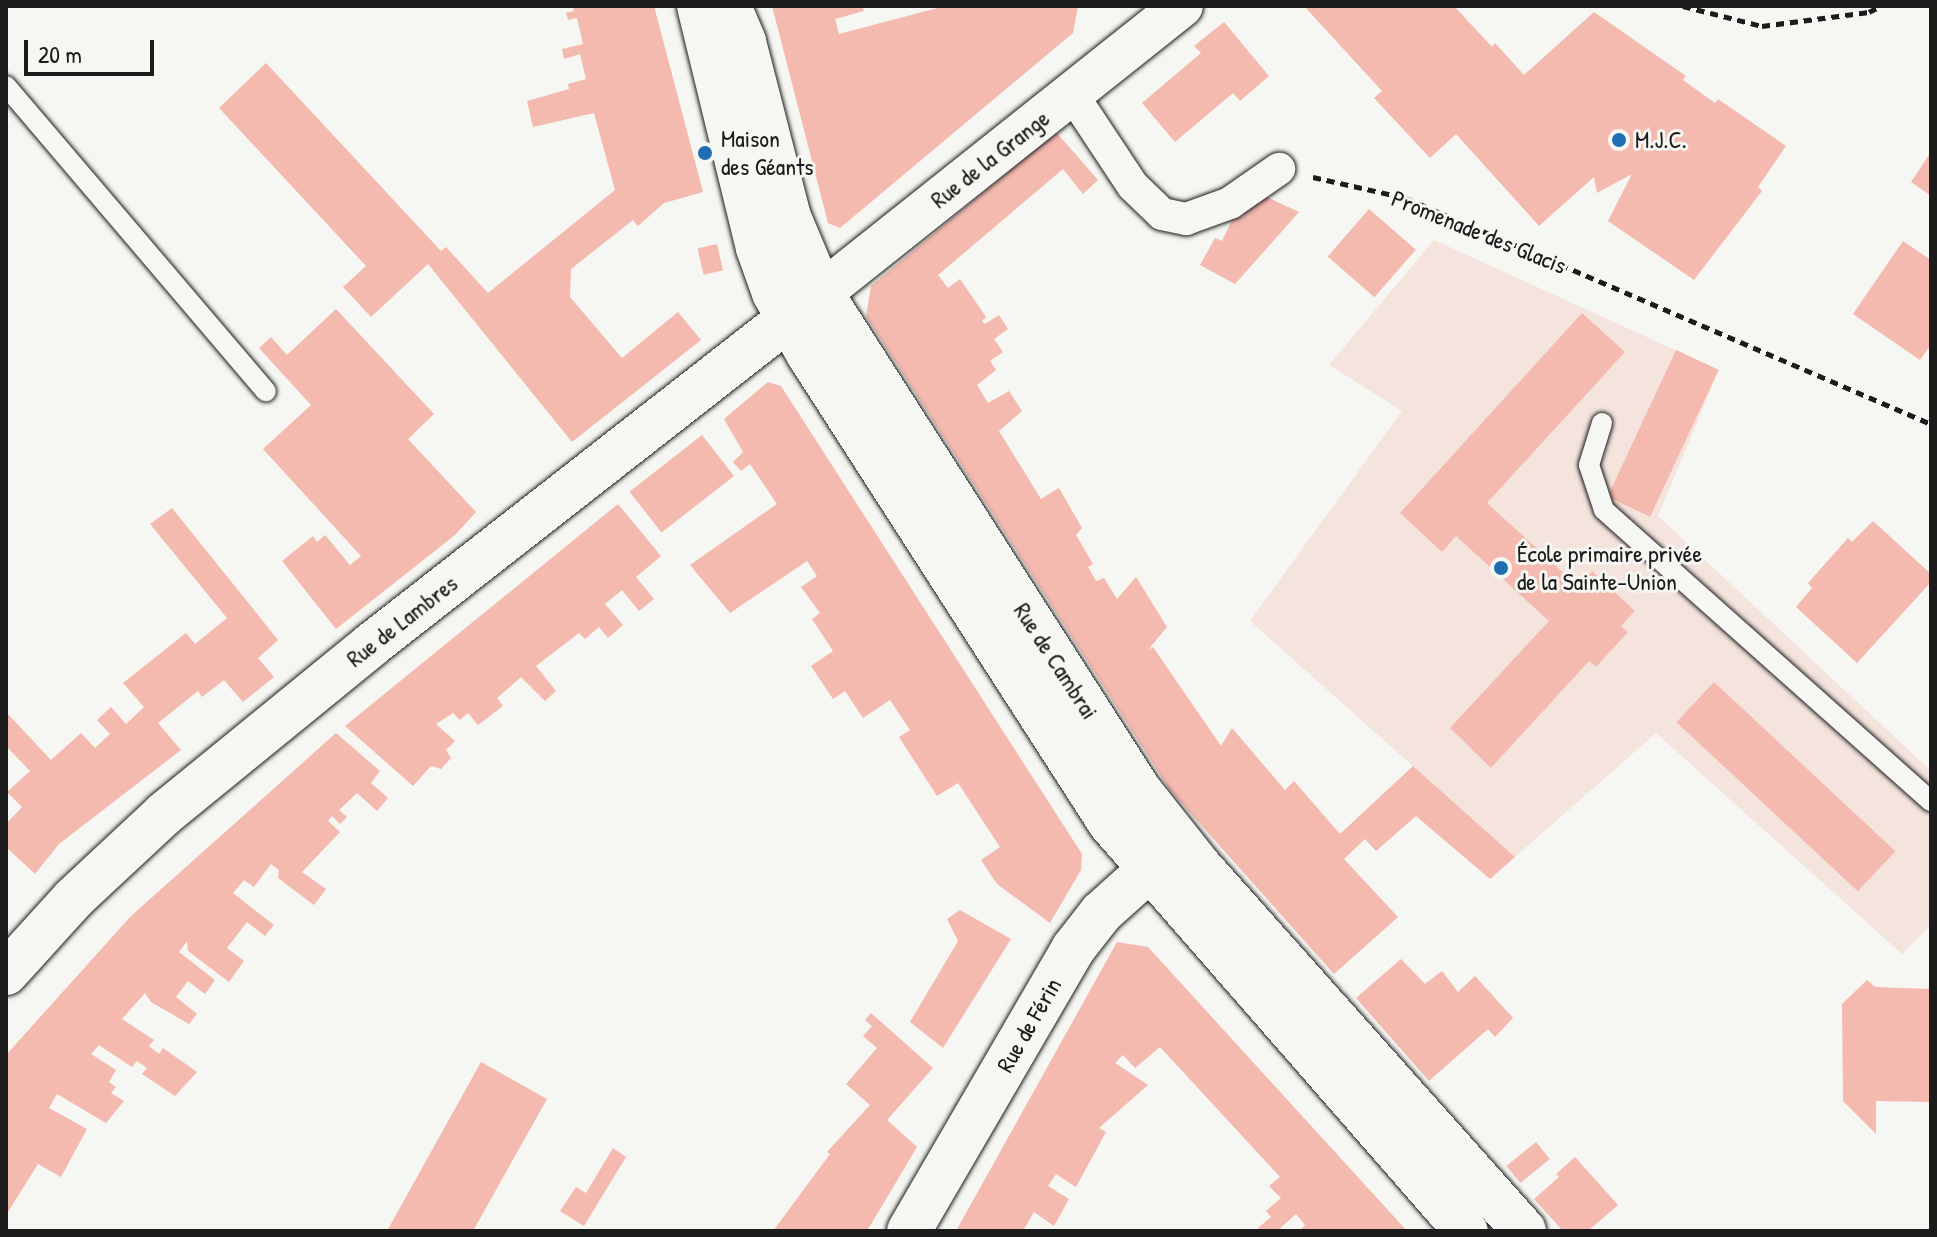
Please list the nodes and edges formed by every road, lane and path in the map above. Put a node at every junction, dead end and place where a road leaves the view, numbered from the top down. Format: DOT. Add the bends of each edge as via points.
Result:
graph roads {
  1 [pos="699,6"];
  2 [pos="729,6"];
  3 [pos="1130,6"];
  4 [pos="1182,6"];
  5 [pos="1683,6"];
  6 [pos="1858,6"];
  7 [pos="1881,6"];
  8 [pos="1854,13"];
  9 [pos="1120,56"];
  10 [pos="6,86"];
  11 [pos="1072,94"];
  12 [pos="1279,169"];
  13 [pos="804,306"];
  14 [pos="266,391"];
  15 [pos="1602,423"];
  16 [pos="1931,424"];
  17 [pos="1931,801"];
  18 [pos="1164,856"];
  19 [pos="6,973"];
  20 [pos="909,1231"];
  21 [pos="1466,1231"];
  22 [pos="1524,1231"];
  1 -- 13 [label="main road, Rue de Cambrai" via="755,236"];
  2 -- 13 [label="main road, Rue de Cambrai" via="744,42 789,217"];
  3 -- 9 [label="street"];
  4 -- 9 [label="street, Rue de la Grange"];
  5 -- 8 [label="path" via="1762,26"];
  6 -- 8 [label="path"];
  7 -- 8 [label="path"];
  9 -- 11 [label="street, Rue de la Grange"];
  10 -- 14 [label="lane"];
  11 -- 12 [label="street" via="1133,186 1162,214 1186,219 1230,203"];
  11 -- 13 [label="street, Rue de la Grange"];
  12 -- 16 [label="path, Promenade des Glacis" via="1406,198"];
  13 -- 18 [label="main road, Rue de Cambrai" via="1090,795"];
  13 -- 19 [label="main road, Rue de Lambres" via="164,814 73,899"];
  15 -- 17 [label="lane" via="1589,465 1604,510"];
  18 -- 20 [label="main road, Rue de Férin" via="1101,913 1073,949"];
  18 -- 21 [label="main road, Rue de Cambrai"];
  18 -- 22 [label="main road, Rue de Cambrai"];
}
